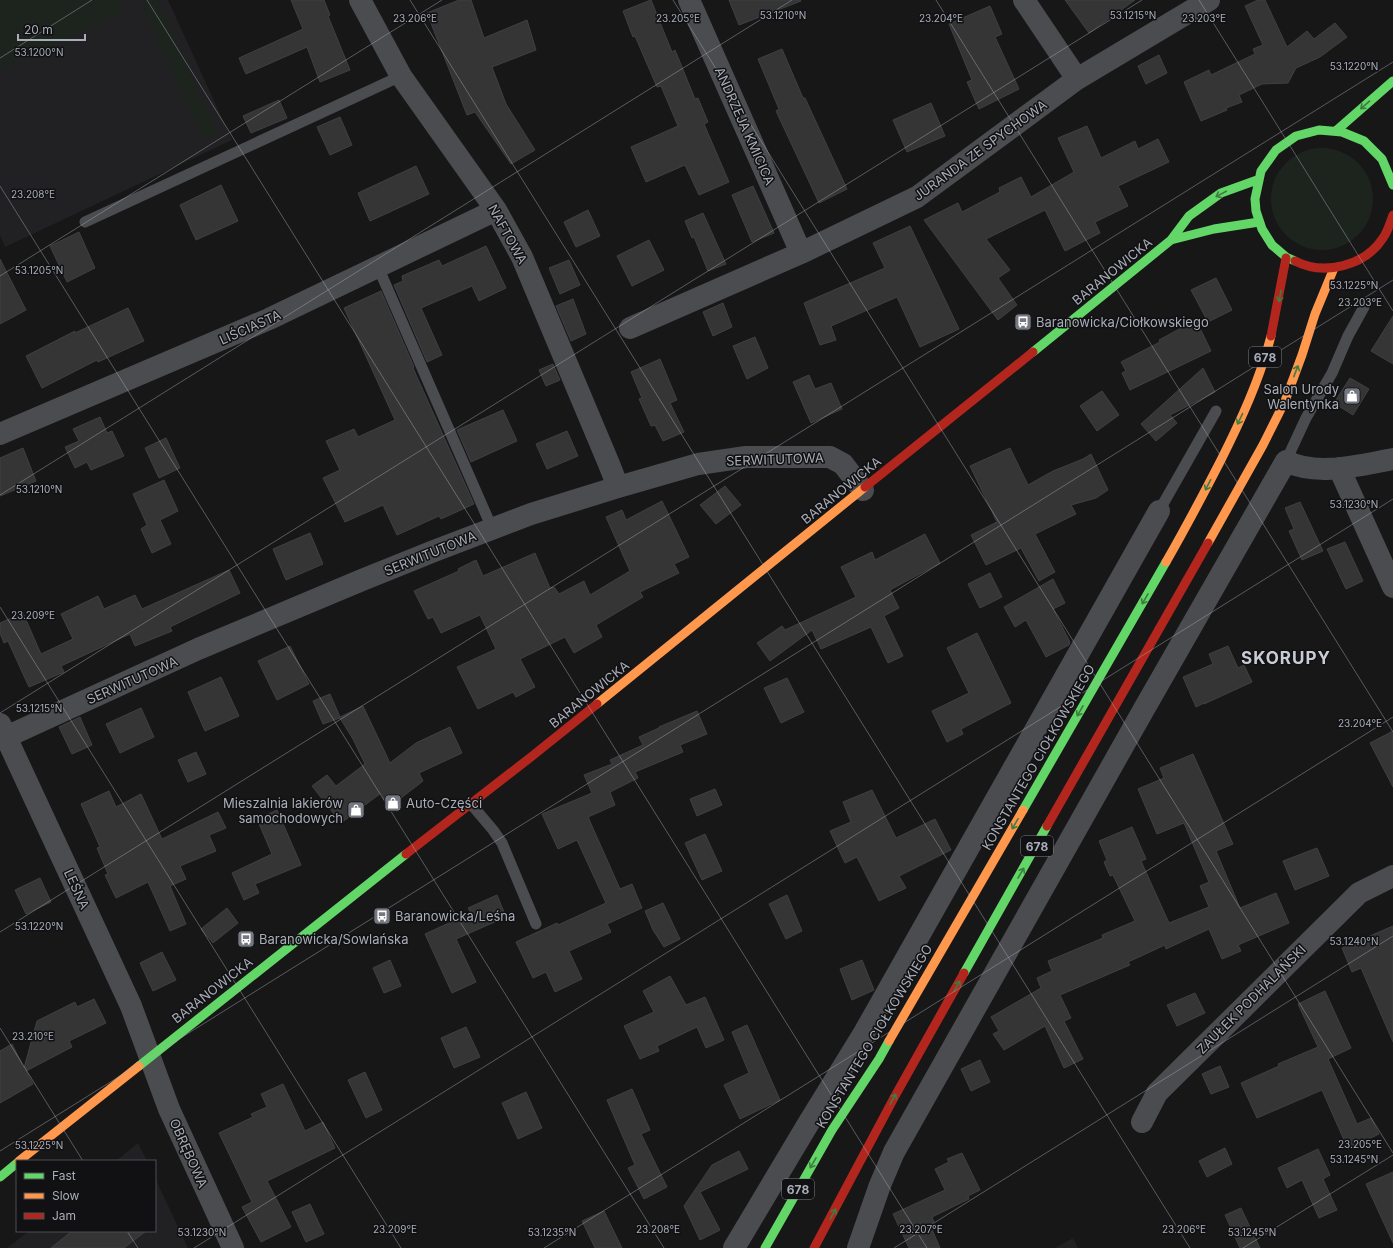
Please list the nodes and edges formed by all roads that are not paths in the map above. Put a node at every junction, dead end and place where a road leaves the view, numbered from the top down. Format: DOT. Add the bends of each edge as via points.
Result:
graph roads {
  1 [pos="360,0"];
  2 [pos="689,0"];
  3 [pos="1024,0"];
  4 [pos="1209,0"];
  5 [pos="401,76"];
  6 [pos="1077,79"];
  7 [pos="1393,81"];
  8 [pos="1337,130"];
  9 [pos="1392,172"];
  10 [pos="1258,180"];
  11 [pos="1393,185"];
  12 [pos="496,210"];
  13 [pos="1393,215"];
  14 [pos="85,222"];
  15 [pos="1259,222"];
  16 [pos="1171,240"];
  17 [pos="801,253"];
  18 [pos="1286,258"];
  19 [pos="378,267"];
  20 [pos="1334,268"];
  21 [pos="1364,307"];
  22 [pos="630,328"];
  23 [pos="1216,412"];
  24 [pos="0,434"];
  25 [pos="1393,460"];
  26 [pos="1286,462"];
  27 [pos="1339,468"];
  28 [pos="618,487"];
  29 [pos="863,490"];
  30 [pos="1159,511"];
  31 [pos="492,528"];
  32 [pos="1393,587"];
  33 [pos="3,730"];
  34 [pos="471,804"];
  35 [pos="1393,876"];
  36 [pos="536,924"];
  37 [pos="150,1056"];
  38 [pos="1142,1122"];
  39 [pos="20,1160"];
  40 [pos="16,1164"];
  41 [pos="0,1176"];
  42 [pos="232,1248"];
  43 [pos="734,1248"];
  44 [pos="765,1248"];
  45 [pos="814,1248"];
  46 [pos="858,1248"];
  1 -- 5 [label="street, NAFTOWA"];
  2 -- 17 [label="street, ANDRZEJA KMICICA"];
  3 -- 6 [label="street"];
  4 -- 6 [label="street, JURANDA ZE SPYCHOWA"];
  5 -- 12 [label="street, NAFTOWA"];
  5 -- 14 [label="lane"];
  6 -- 17 [label="street, JURANDA ZE SPYCHOWA" via="917,197"];
  7 -- 8 [label="main road, one-way"];
  8 -- 9 [label="main road" via="1360,138 1378,153"];
  8 -- 10 [label="main road" via="1317,129 1297,135 1279,146 1266,161"];
  9 -- 11 [label="main road"];
  10 -- 15 [label="main road" via="1255,201"];
  10 -- 16 [label="main road, BARANOWICKA, one-way" via="1221,193 1189,216"];
  12 -- 19 [label="street, LIŚCIASTA"];
  12 -- 28 [label="street, NAFTOWA" via="522,257"];
  13 -- 20 [label="main road" via="1382,239 1373,250 1355,262"];
  15 -- 16 [label="main road, BARANOWICKA" via="1197,232"];
  15 -- 18 [label="main road" via="1265,236"];
  16 -- 29 [label="main road, BARANOWICKA"];
  17 -- 22 [label="street, JURANDA ZE SPYCHOWA"];
  18 -- 20 [label="main road" via="1317,269"];
  18 -- 44 [label="main road, KONSTANTEGO CIOŁKOWSKIEGO / 678, one-way" via="1272,336 1261,370 1249,400 1186,527 879,1059 832,1130"];
  19 -- 24 [label="street, LIŚCIASTA" via="269,319"];
  19 -- 31 [label="lane"];
  45 -- 20 [label="main road, 678, one-way" via="907,1074 1264,445 1284,401"];
  21 -- 26 [label="lane"];
  23 -- 30 [label="lane"];
  25 -- 27 [label="street"];
  26 -- 27 [label="street" via="1305,468"];
  26 -- 46 [label="street" via="894,1152"];
  27 -- 32 [label="street"];
  28 -- 29 [label="street, SERWITUTOWA" via="698,464 746,457 830,457 843,464"];
  28 -- 31 [label="street, SERWITUTOWA"];
  29 -- 34 [label="main road, BARANOWICKA"];
  30 -- 43 [label="street" via="864,1034"];
  31 -- 33 [label="street, SERWITUTOWA"];
  33 -- 37 [label="street, LEŚNA" via="131,1006"];
  34 -- 36 [label="lane" via="502,843"];
  34 -- 37 [label="main road, BARANOWICKA"];
  35 -- 38 [label="street, ZAUŁEK PODHALAŃSKI" via="1359,893 1157,1092"];
  37 -- 39 [label="main road, BARANOWICKA"];
  37 -- 42 [label="street, OBRĘBOWA" via="171,1113"];
  40 -- 41 [label="main road, BARANOWICKA"];
}
